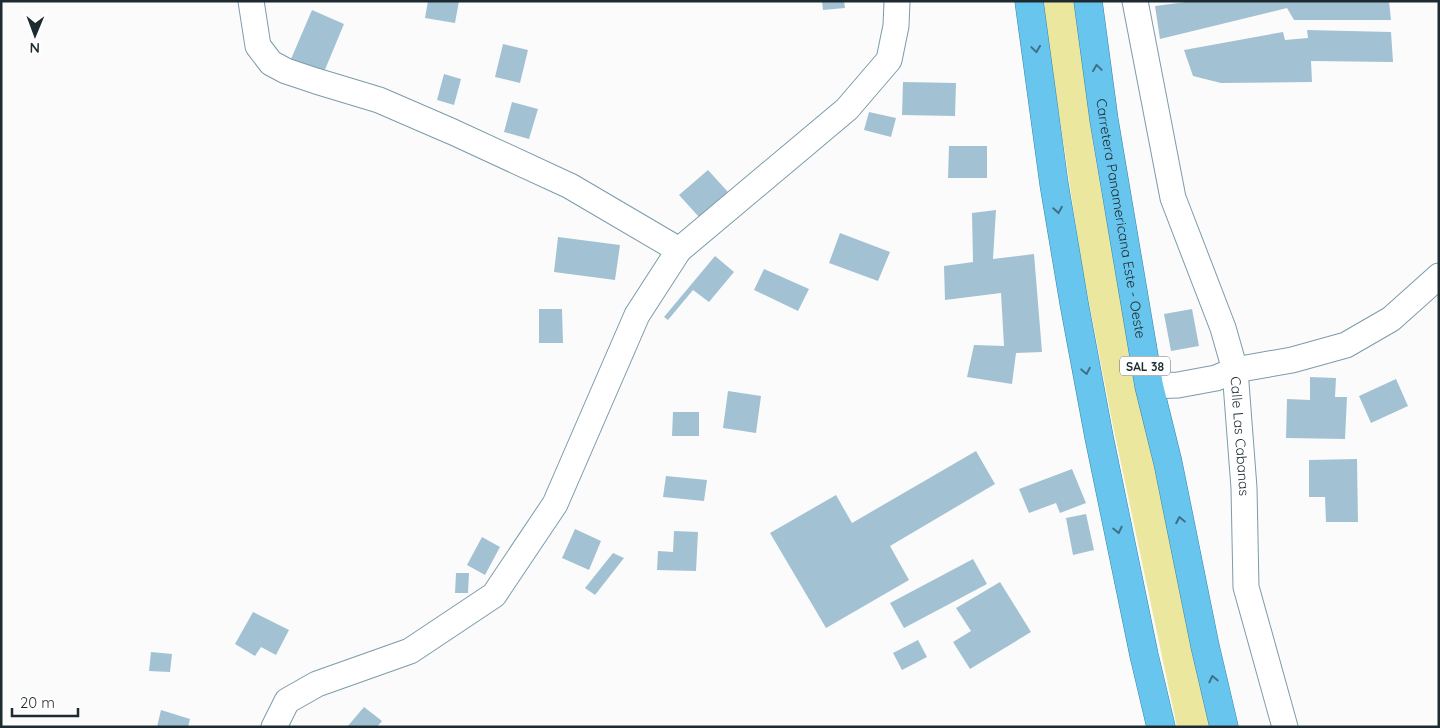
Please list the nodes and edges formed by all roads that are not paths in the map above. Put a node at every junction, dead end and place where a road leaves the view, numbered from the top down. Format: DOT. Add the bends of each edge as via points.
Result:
graph roads {
  1 [pos="251,1"];
  2 [pos="897,1"];
  3 [pos="1029,1"];
  4 [pos="1088,1"];
  5 [pos="1135,1"];
  6 [pos="679,250"];
  7 [pos="1439,276"];
  8 [pos="1235,370"];
  9 [pos="1149,386"];
  10 [pos="274,727"];
  11 [pos="1161,727"];
  12 [pos="1224,727"];
  13 [pos="1285,727"];
  1 -- 6 [label="street" via="258,46 271,63 286,71 379,100 453,132 570,186"];
  2 -- 6 [label="street" via="889,60 847,109"];
  3 -- 11 [label="highway, one-way" via="1074,304 1116,522"];
  9 -- 4 [label="highway, Carretera Panamericana Este - Oeste / SAL 38, one-way" via="1104,120"];
  5 -- 8 [label="street" via="1173,198 1223,328"];
  6 -- 10 [label="street" via="637,315 555,504 494,595 410,651 317,684 287,701"];
  7 -- 8 [label="street, Calle Las Cabanas" via="1391,319 1346,345 1292,360"];
  8 -- 9 [label="street" via="1178,385"];
  8 -- 13 [label="street, Calle Las Cabanas" via="1244,488 1246,587"];
  12 -- 9 [label="highway, Carretera Panamericana Este - Oeste / SAL 38, one-way"];
}
